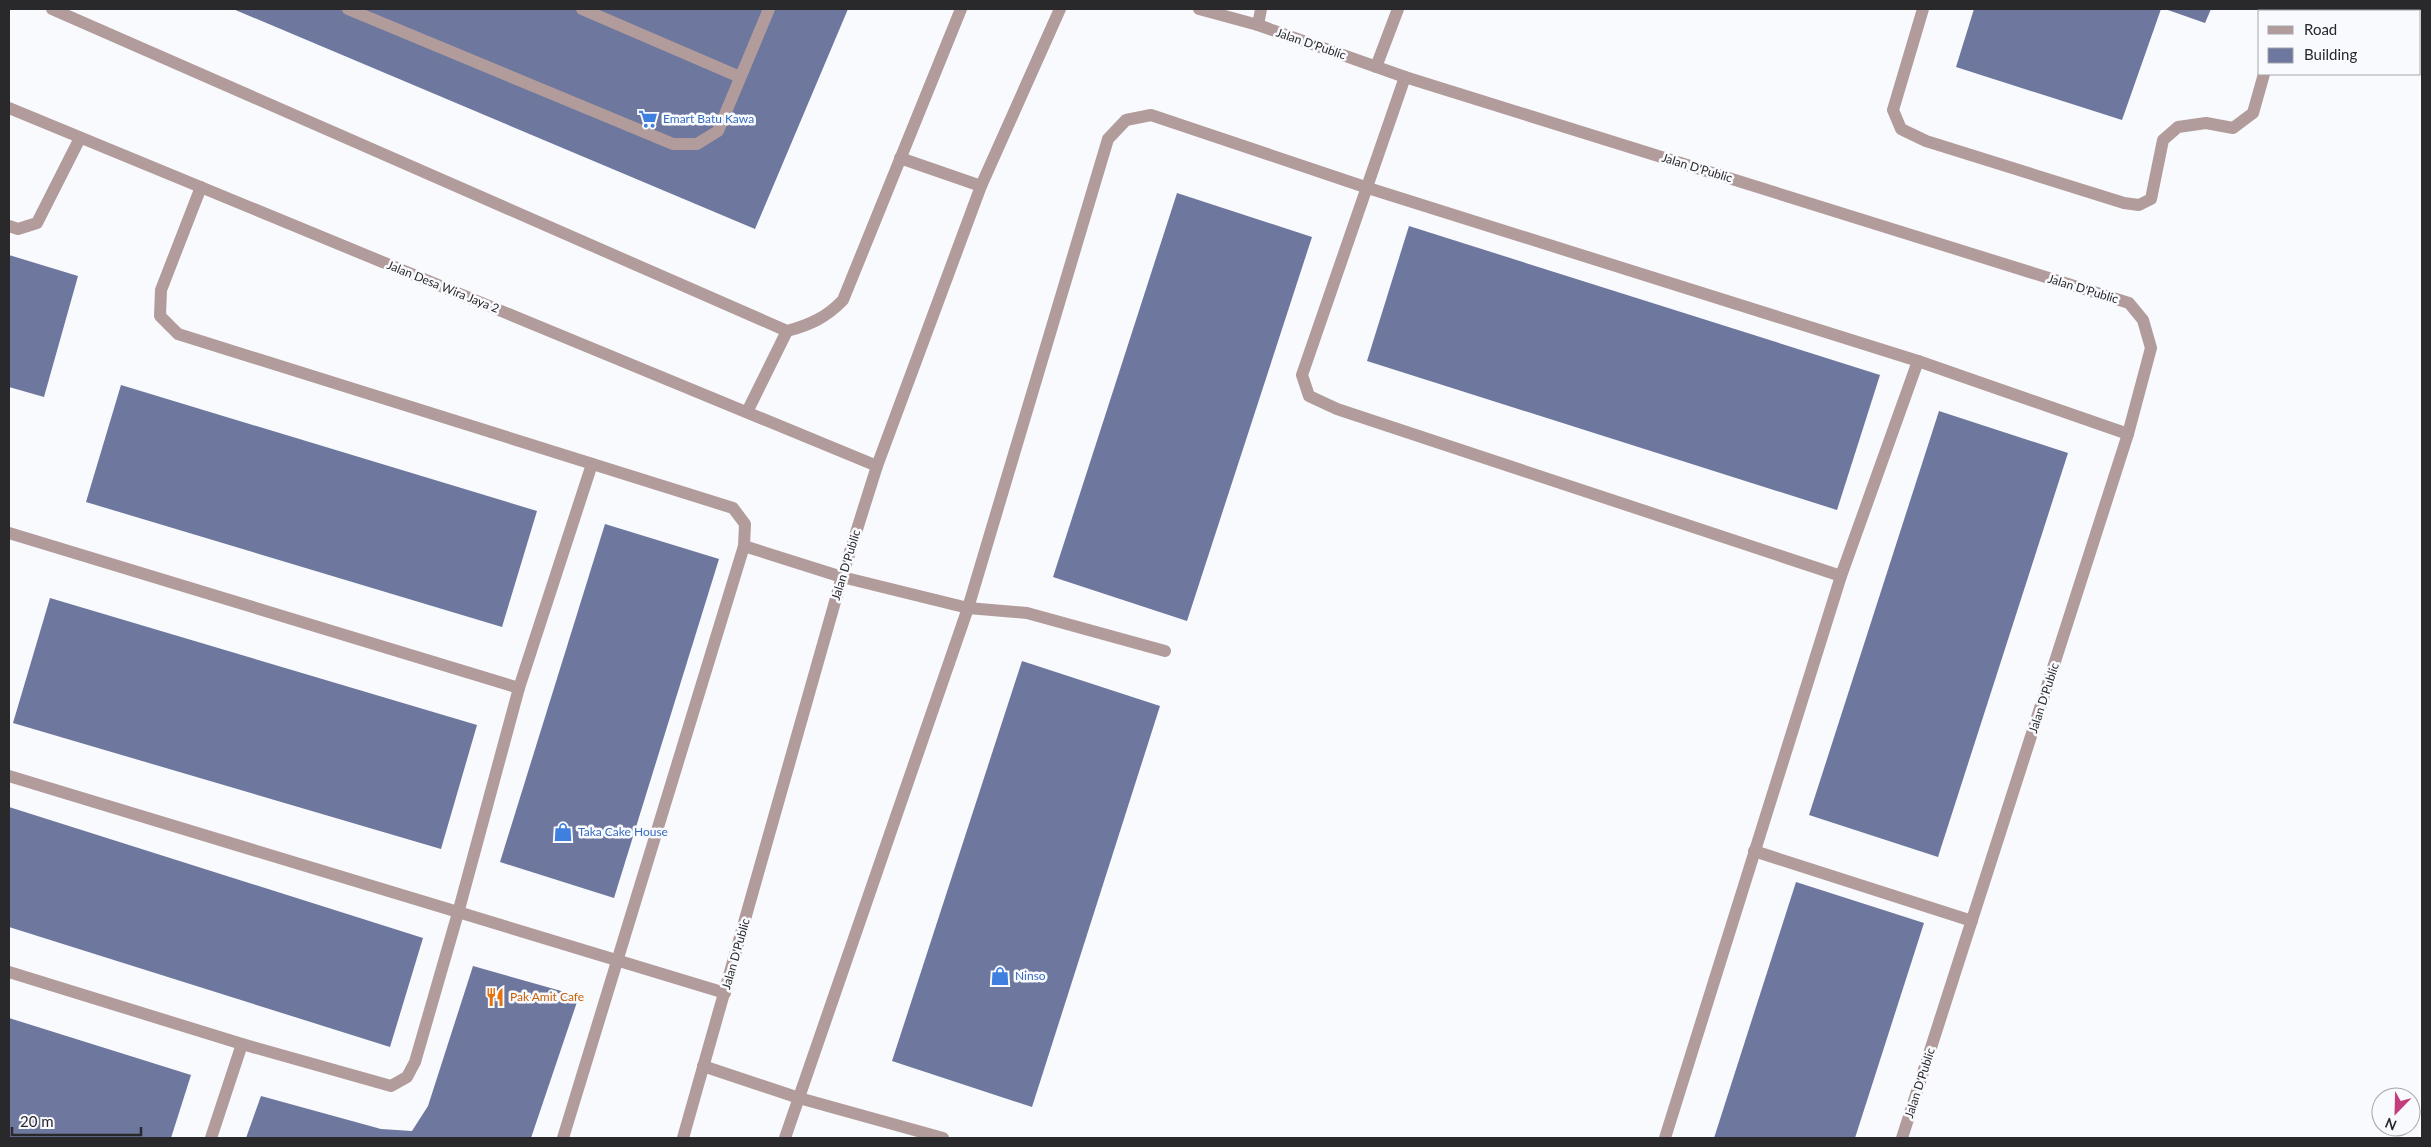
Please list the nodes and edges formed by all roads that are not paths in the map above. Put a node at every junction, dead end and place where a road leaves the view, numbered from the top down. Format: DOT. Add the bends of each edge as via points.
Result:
graph roads {
  1 [pos="52,9"];
  2 [pos="348,9"];
  3 [pos="582,9"];
  4 [pos="770,9"];
  5 [pos="961,9"];
  6 [pos="1060,9"];
  7 [pos="1199,9"];
  8 [pos="1261,9"];
  9 [pos="1398,9"];
  10 [pos="1923,9"];
  11 [pos="1258,25"];
  12 [pos="1376,67"];
  13 [pos="2264,75"];
  14 [pos="740,77"];
  15 [pos="1406,77"];
  16 [pos="9,108"];
  17 [pos="80,138"];
  18 [pos="900,158"];
  19 [pos="981,186"];
  20 [pos="201,187"];
  21 [pos="1368,188"];
  22 [pos="9,226"];
  23 [pos="788,331"];
  24 [pos="1918,361"];
  25 [pos="747,412"];
  26 [pos="2128,434"];
  27 [pos="592,464"];
  28 [pos="877,466"];
  29 [pos="9,532"];
  30 [pos="744,546"];
  31 [pos="1841,576"];
  32 [pos="842,577"];
  33 [pos="968,608"];
  34 [pos="1165,651"];
  35 [pos="519,688"];
  36 [pos="9,776"];
  37 [pos="1754,851"];
  38 [pos="458,913"];
  39 [pos="1972,921"];
  40 [pos="616,960"];
  41 [pos="9,972"];
  42 [pos="725,993"];
  43 [pos="242,1044"];
  44 [pos="703,1066"];
  45 [pos="799,1098"];
  46 [pos="211,1138"];
  47 [pos="563,1138"];
  48 [pos="684,1138"];
  49 [pos="785,1138"];
  50 [pos="943,1138"];
  51 [pos="1665,1138"];
  52 [pos="1902,1138"];
  1 -- 23 [label="street"];
  2 -- 14 [label="street" via="673,144 697,144 718,131"];
  3 -- 14 [label="street"];
  4 -- 14 [label="street"];
  5 -- 18 [label="street"];
  6 -- 19 [label="street, Jalan D'Public"];
  7 -- 11 [label="street, Jalan D'Public"];
  8 -- 11 [label="street"];
  9 -- 12 [label="street"];
  10 -- 13 [label="street" via="1893,110 1901,129 1926,141 2124,203 2139,205 2151,200 2163,140 2178,127 2206,123 2233,128 2253,113"];
  11 -- 12 [label="street, Jalan D'Public"];
  12 -- 15 [label="street, Jalan D'Public"];
  15 -- 21 [label="street"];
  15 -- 26 [label="street, Jalan D'Public" via="2129,304 2144,320 2151,348"];
  16 -- 17 [label="street, Jalan Desa Wira Jaya 2"];
  17 -- 20 [label="street, Jalan Desa Wira Jaya 2"];
  17 -- 22 [label="street" via="37,223 18,229"];
  18 -- 19 [label="street"];
  18 -- 23 [label="street" via="843,300 831,313 808,326"];
  19 -- 28 [label="street, Jalan D'Public"];
  20 -- 25 [label="street, Jalan Desa Wira Jaya 2"];
  20 -- 27 [label="street" via="161,290 160,316 178,334"];
  21 -- 24 [label="street"];
  21 -- 31 [label="street" via="1302,375 1309,396 1337,409"];
  21 -- 33 [label="street" via="1150,115 1126,120 1108,139"];
  23 -- 25 [label="street"];
  24 -- 26 [label="street"];
  24 -- 31 [label="street"];
  25 -- 28 [label="street, Jalan Desa Wira Jaya 2"];
  26 -- 39 [label="street, Jalan D'Public"];
  27 -- 30 [label="street" via="733,508 745,524"];
  27 -- 35 [label="street"];
  28 -- 32 [label="street, Jalan D'Public"];
  29 -- 35 [label="street"];
  30 -- 32 [label="street"];
  30 -- 40 [label="street"];
  31 -- 37 [label="street"];
  32 -- 33 [label="street"];
  32 -- 42 [label="street, Jalan D'Public"];
  33 -- 34 [label="street" via="1027,613"];
  33 -- 45 [label="street"];
  35 -- 38 [label="street"];
  36 -- 38 [label="street"];
  37 -- 39 [label="street"];
  37 -- 51 [label="street"];
  38 -- 40 [label="street"];
  38 -- 43 [label="street" via="416,1062 407,1077 391,1086"];
  39 -- 52 [label="street, Jalan D'Public"];
  40 -- 42 [label="street"];
  40 -- 47 [label="street"];
  41 -- 43 [label="street"];
  42 -- 44 [label="street, Jalan D'Public"];
  43 -- 46 [label="street"];
  44 -- 45 [label="street"];
  44 -- 48 [label="street, Jalan D'Public"];
  45 -- 49 [label="street"];
  45 -- 50 [label="street"];
}
